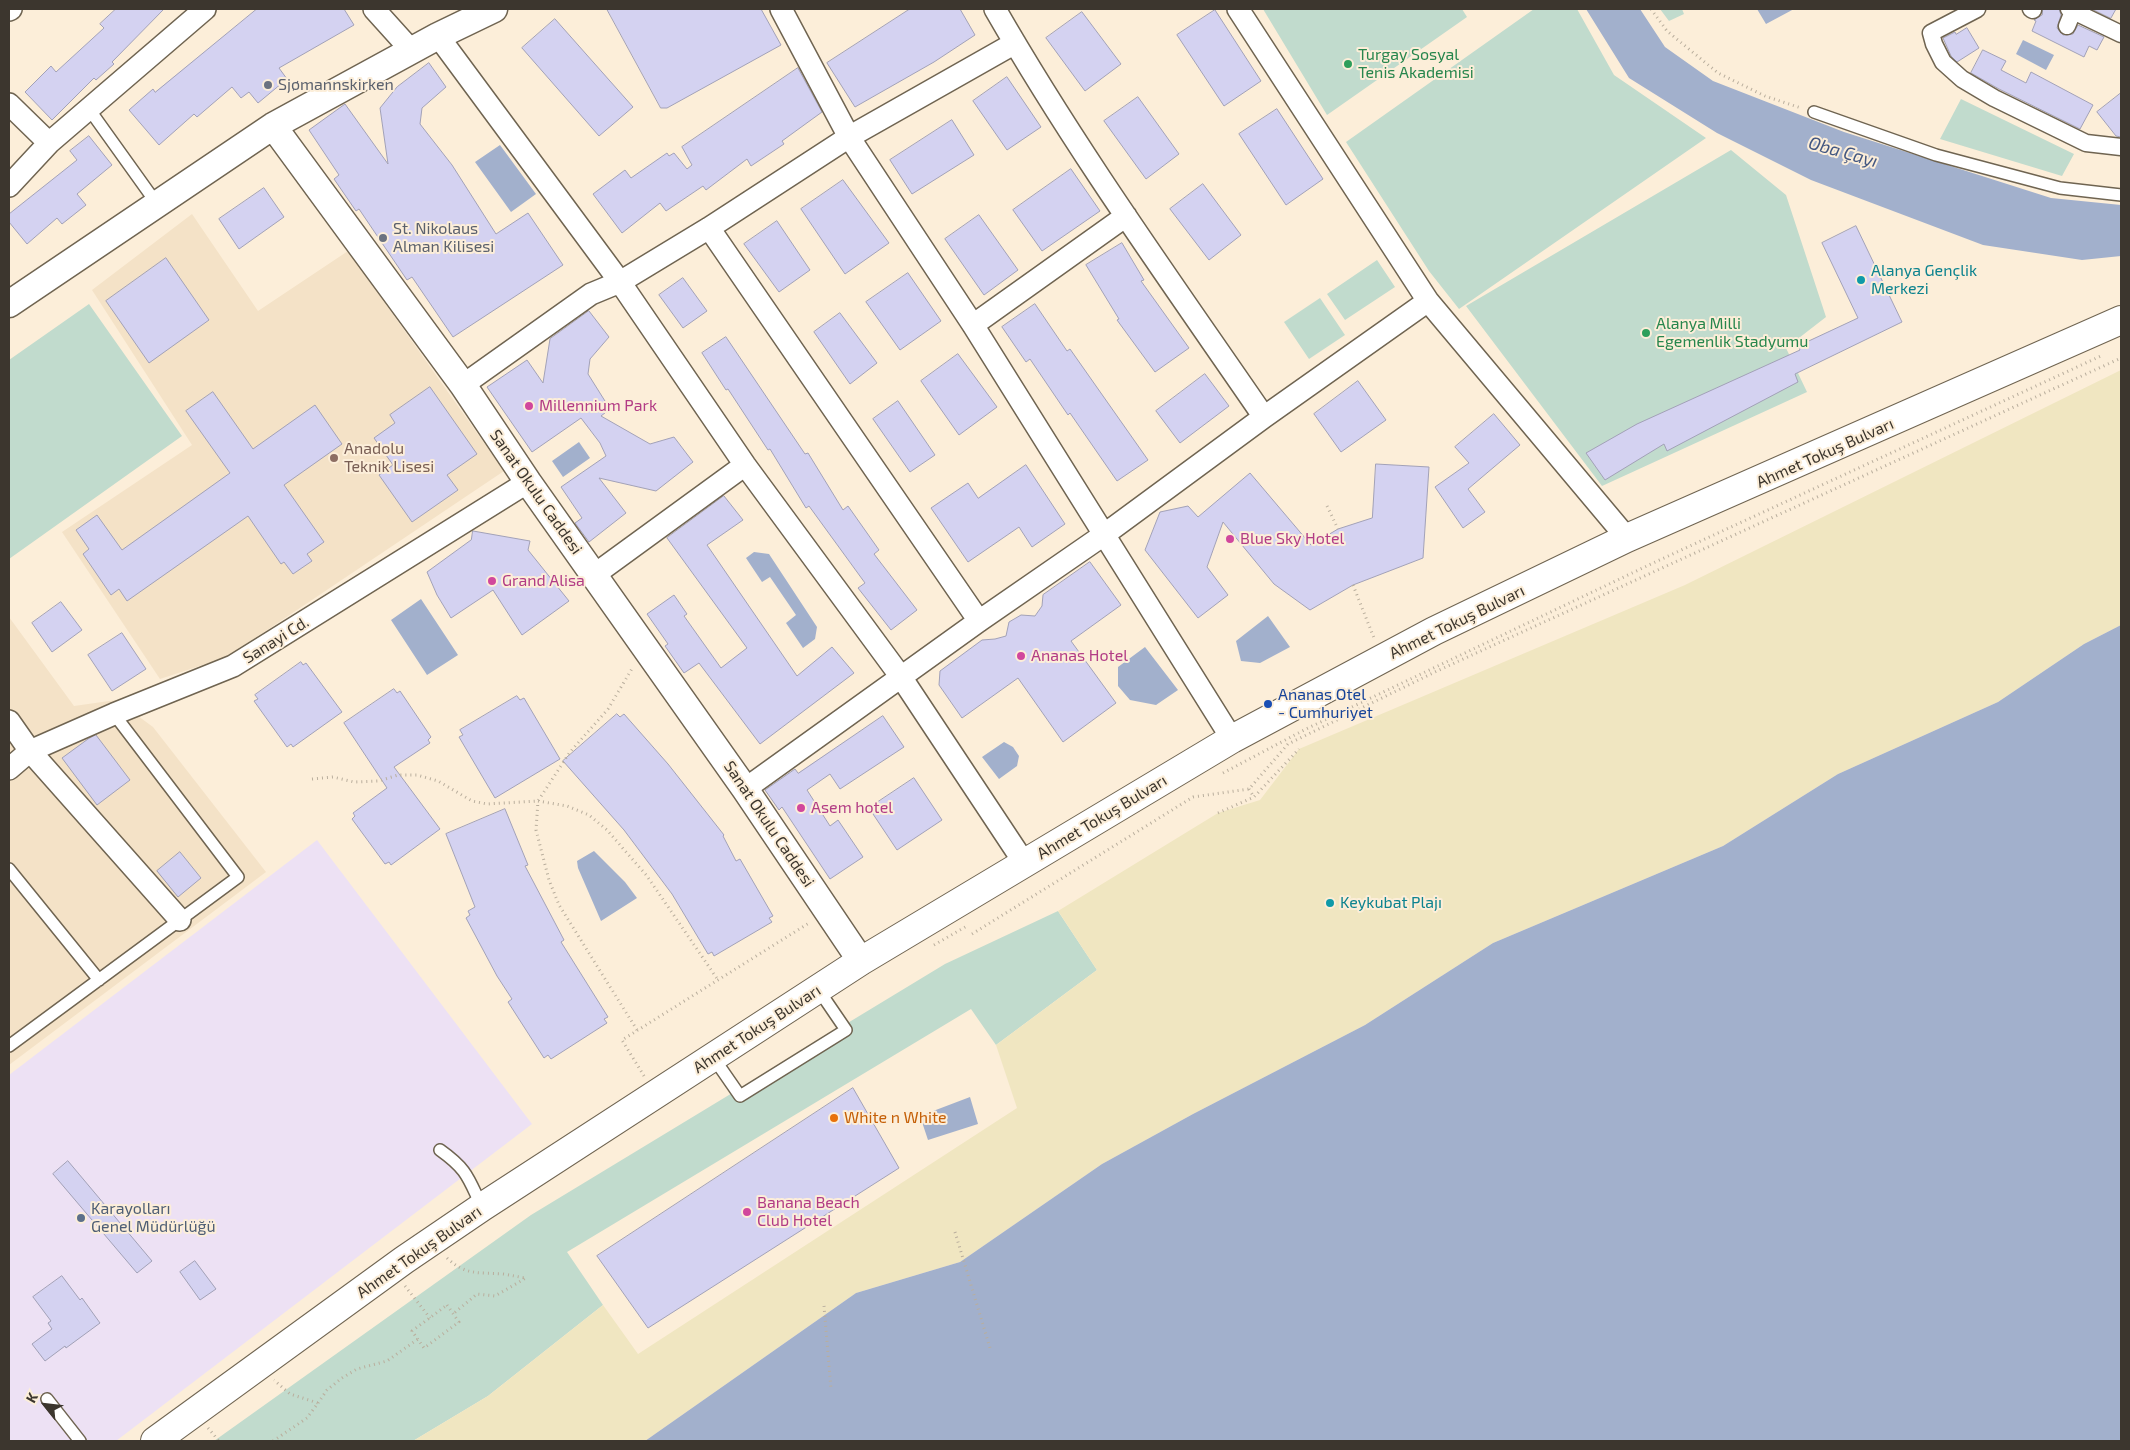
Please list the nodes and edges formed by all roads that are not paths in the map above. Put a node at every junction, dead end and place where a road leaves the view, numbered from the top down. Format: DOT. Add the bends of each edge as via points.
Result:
graph roads {
  1 [pos="204,9"];
  2 [pos="374,9"];
  3 [pos="494,9"];
  4 [pos="781,9"];
  5 [pos="995,9"];
  6 [pos="1238,9"];
  7 [pos="1977,9"];
  8 [pos="2072,9"];
  9 [pos="2067,26"];
  10 [pos="2121,34"];
  11 [pos="438,36"];
  12 [pos="1015,43"];
  13 [pos="411,50"];
  14 [pos="9,104"];
  15 [pos="89,109"];
  16 [pos="1814,112"];
  17 [pos="274,126"];
  18 [pos="849,137"];
  19 [pos="49,144"];
  20 [pos="2121,147"];
  21 [pos="9,186"];
  22 [pos="2121,195"];
  23 [pos="157,204"];
  24 [pos="1126,216"];
  25 [pos="709,228"];
  26 [pos="620,282"];
  27 [pos="1428,300"];
  28 [pos="9,304"];
  29 [pos="2121,320"];
  30 [pos="973,325"];
  31 [pos="463,385"];
  32 [pos="1264,417"];
  33 [pos="745,465"];
  34 [pos="528,482"];
  35 [pos="1104,534"];
  36 [pos="1627,538"];
  37 [pos="594,574"];
  38 [pos="979,621"];
  39 [pos="901,677"];
  40 [pos="114,714"];
  41 [pos="9,721"];
  42 [pos="1232,739"];
  43 [pos="30,752"];
  44 [pos="9,769"];
  45 [pos="745,789"];
  46 [pos="1026,864"];
  47 [pos="9,869"];
  48 [pos="180,920"];
  49 [pos="862,961"];
  50 [pos="99,980"];
  51 [pos="818,989"];
  52 [pos="9,1046"];
  53 [pos="713,1058"];
  54 [pos="440,1150"];
  55 [pos="482,1207"];
  56 [pos="47,1399"];
  57 [pos="80,1441"];
  58 [pos="155,1441"];
  1 -- 15 [label="street"];
  2 -- 13 [label="street"];
  3 -- 11 [label="street"];
  4 -- 18 [label="street"];
  5 -- 12 [label="street"];
  6 -- 27 [label="street"];
  7 -- 20 [label="street" via="1932,33 1938,54 1950,69 1994,98 2086,143"];
  8 -- 9 [label="street"];
  8 -- 10 [label="street"];
  11 -- 13 [label="street"];
  11 -- 26 [label="street"];
  12 -- 18 [label="street"];
  12 -- 24 [label="street"];
  13 -- 17 [label="street"];
  14 -- 19 [label="street"];
  15 -- 19 [label="street"];
  15 -- 23 [label="lane"];
  16 -- 22 [label="lane" via="1936,155 2060,188"];
  17 -- 23 [label="street"];
  17 -- 31 [label="street, Sanat Okulu Caddesi"];
  18 -- 25 [label="street"];
  18 -- 30 [label="street"];
  19 -- 21 [label="street"];
  23 -- 28 [label="street"];
  24 -- 30 [label="street"];
  24 -- 32 [label="street"];
  25 -- 26 [label="street"];
  25 -- 38 [label="street"];
  26 -- 31 [label="street" via="591,294"];
  26 -- 33 [label="street"];
  27 -- 32 [label="street"];
  27 -- 36 [label="street"];
  29 -- 36 [label="main road, Ahmet Tokuş Bulvarı"];
  30 -- 35 [label="street"];
  31 -- 34 [label="street, Sanat Okulu Caddesi"];
  32 -- 35 [label="street"];
  33 -- 37 [label="street"];
  33 -- 39 [label="street"];
  34 -- 37 [label="street, Sanat Okulu Caddesi"];
  34 -- 40 [label="street, Sanayi Cd." via="233,666"];
  35 -- 38 [label="street"];
  35 -- 42 [label="street"];
  36 -- 42 [label="main road, Ahmet Tokuş Bulvarı" via="1434,631"];
  37 -- 45 [label="street, Sanat Okulu Caddesi"];
  38 -- 39 [label="street"];
  39 -- 45 [label="street"];
  39 -- 46 [label="street"];
  40 -- 43 [label="street, Sanayi Cd."];
  40 -- 48 [label="lane" via="238,877"];
  41 -- 43 [label="street"];
  42 -- 46 [label="main road, Ahmet Tokuş Bulvarı"];
  43 -- 44 [label="street, Sanayi Cd."];
  43 -- 48 [label="street"];
  45 -- 49 [label="street, Sanat Okulu Caddesi"];
  46 -- 49 [label="main road, Ahmet Tokuş Bulvarı"];
  47 -- 50 [label="lane"];
  48 -- 50 [label="lane"];
  49 -- 51 [label="main road, Ahmet Tokuş Bulvarı"];
  50 -- 52 [label="lane"];
  51 -- 53 [label="main road, Ahmet Tokuş Bulvarı"];
  51 -- 53 [label="lane" via="846,1030 740,1096"];
  53 -- 55 [label="main road, Ahmet Tokuş Bulvarı"];
  54 -- 55 [label="lane" via="459,1163"];
  55 -- 58 [label="main road, Ahmet Tokuş Bulvarı"];
  56 -- 57 [label="lane"];
}
